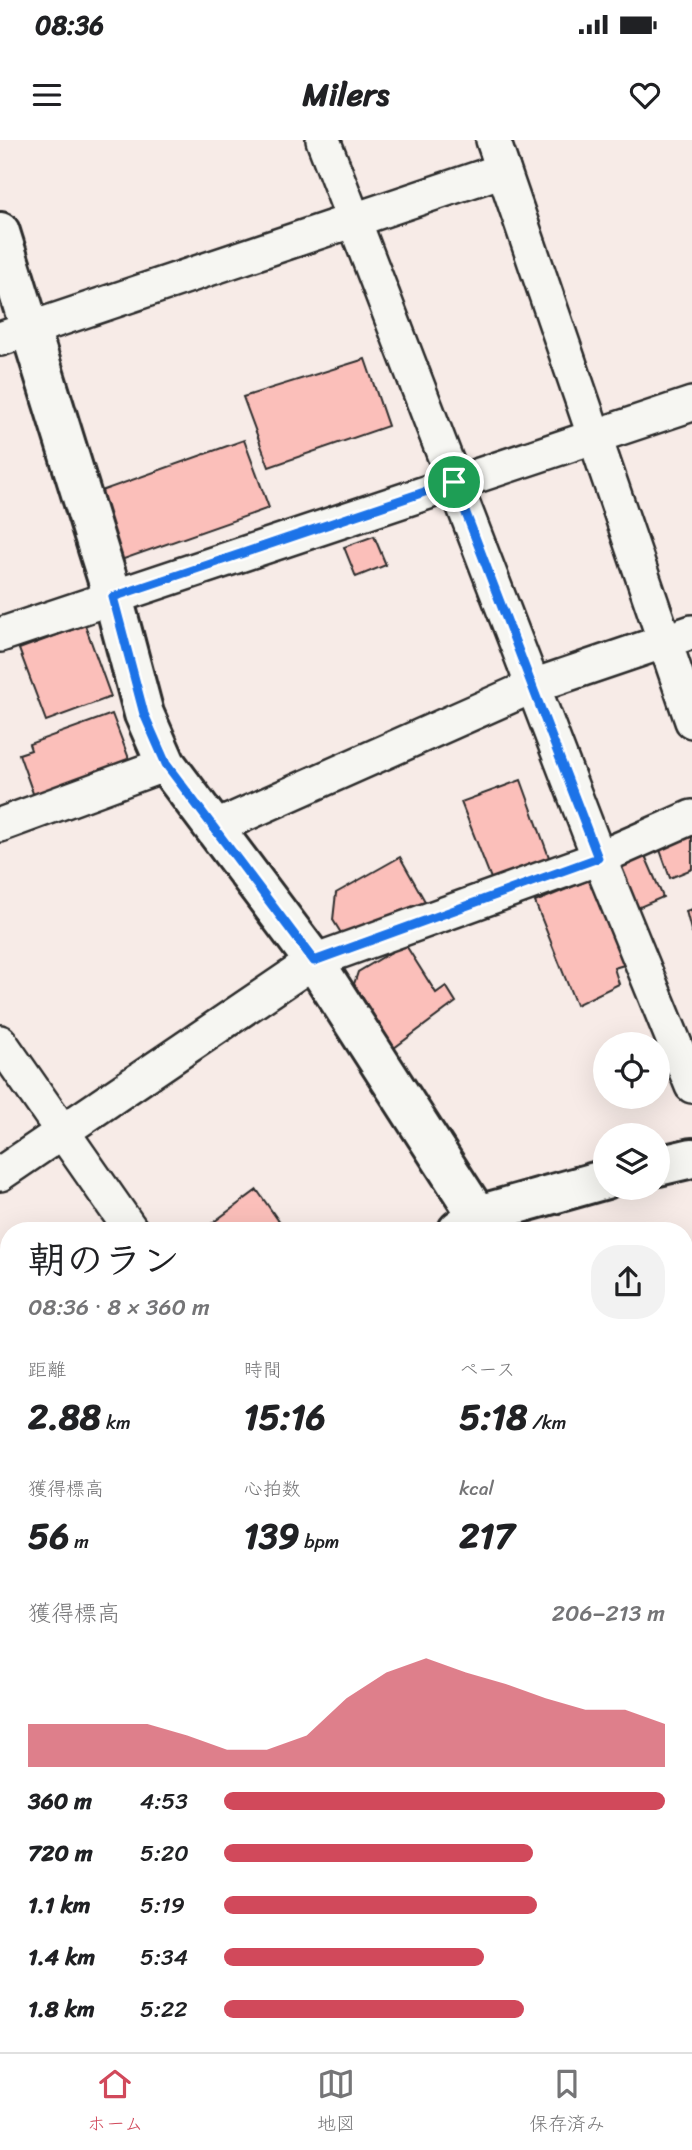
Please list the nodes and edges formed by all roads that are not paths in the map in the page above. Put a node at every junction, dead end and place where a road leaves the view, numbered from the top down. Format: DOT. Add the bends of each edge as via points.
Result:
graph roads {
  1 [pos="323,140"];
  2 [pos="498,155"];
  3 [pos="353,220"];
  4 [pos="0,232"];
  5 [pos="15,334"];
  6 [pos="692,404"];
  7 [pos="594,436"];
  8 [pos="454,482"];
  9 [pos="113,597"];
  10 [pos="0,635"];
  11 [pos="678,636"];
  12 [pos="533,687"];
  13 [pos="692,722"];
  14 [pos="166,764"];
  15 [pos="692,817"];
  16 [pos="0,825"];
  17 [pos="214,828"];
  18 [pos="598,858"];
  19 [pos="314,961"];
  20 [pos="0,1042"];
  21 [pos="692,1086"];
  22 [pos="62,1132"];
  23 [pos="692,1158"];
  24 [pos="670,1163"];
  25 [pos="0,1174"];
  26 [pos="593,1184"];
  27 [pos="125,1222"];
  28 [pos="472,1222"];
  29 [pos="483,1222"];
  1 -- 3 [label="street"];
  2 -- 3 [label="street"];
  2 -- 7 [label="street"];
  3 -- 5 [label="street"];
  3 -- 8 [label="street"];
  4 -- 5 [label="street"];
  5 -- 9 [label="street"];
  6 -- 7 [label="street"];
  7 -- 8 [label="street"];
  7 -- 11 [label="street"];
  8 -- 9 [label="street"];
  8 -- 12 [label="street"];
  9 -- 10 [label="street"];
  9 -- 14 [label="street" via="144,714"];
  11 -- 12 [label="street"];
  11 -- 13 [label="street"];
  12 -- 17 [label="street"];
  12 -- 18 [label="street"];
  14 -- 16 [label="street"];
  14 -- 17 [label="street"];
  15 -- 18 [label="street"];
  17 -- 19 [label="street"];
  18 -- 19 [label="street"];
  18 -- 21 [label="street"];
  19 -- 22 [label="street"];
  19 -- 28 [label="street"];
  20 -- 22 [label="street"];
  22 -- 25 [label="street"];
  22 -- 27 [label="street"];
  23 -- 24 [label="street"];
  26 -- 29 [label="street"];
}
